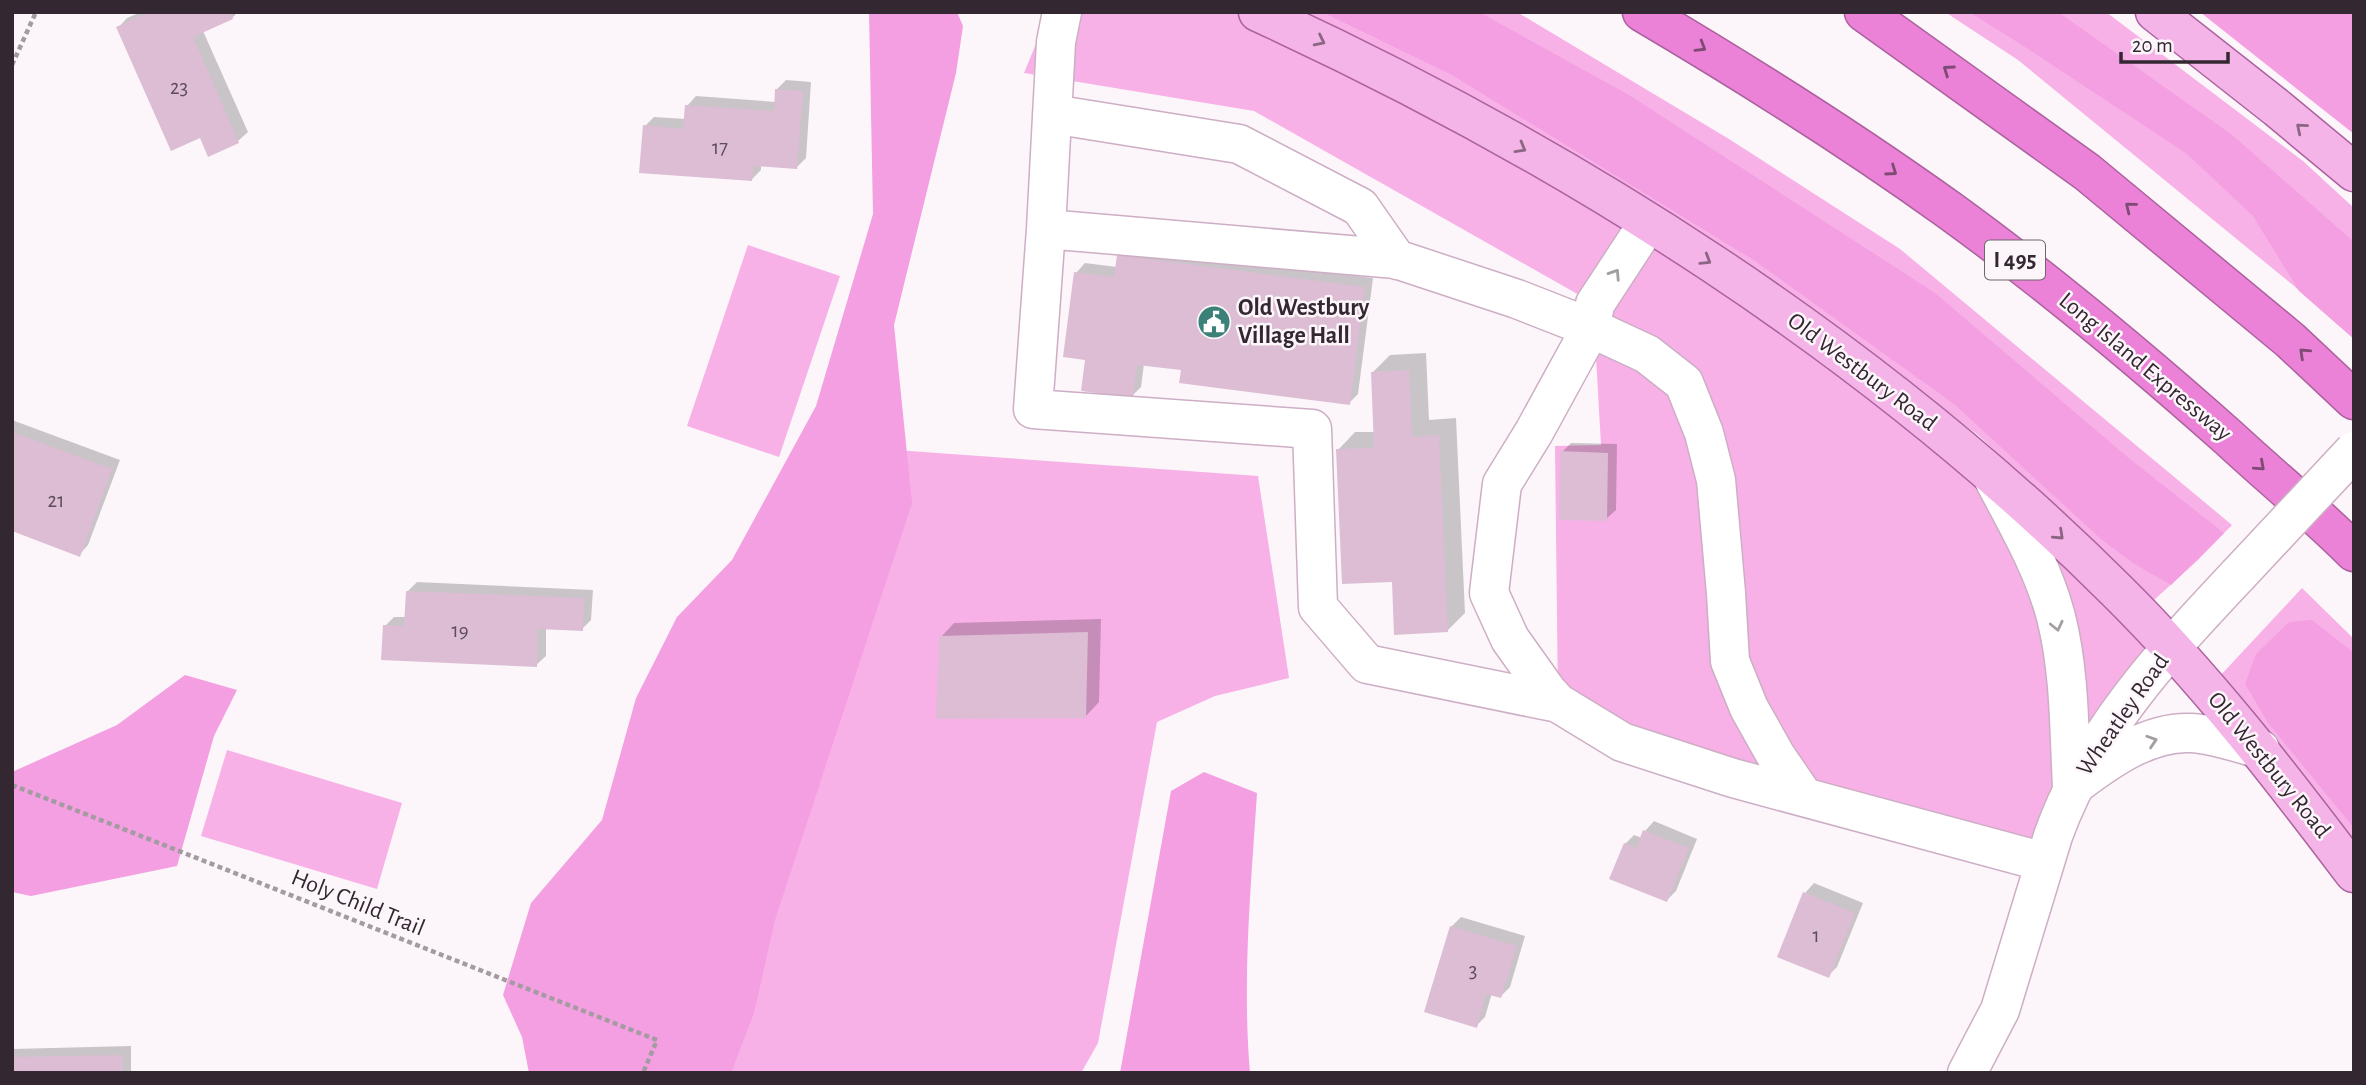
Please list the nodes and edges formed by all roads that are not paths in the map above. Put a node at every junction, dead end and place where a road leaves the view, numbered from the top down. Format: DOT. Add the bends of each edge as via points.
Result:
graph roads {
  1 [pos="1062,12"];
  2 [pos="1258,12"];
  3 [pos="1642,12"];
  4 [pos="1864,12"];
  5 [pos="2155,12"];
  6 [pos="1052,114"];
  7 [pos="2354,172"];
  8 [pos="1648,223"];
  9 [pos="1046,229"];
  10 [pos="1397,260"];
  11 [pos="1591,327"];
  12 [pos="2354,400"];
  13 [pos="2354,451"];
  14 [pos="1991,474"];
  15 [pos="2354,552"];
  16 [pos="2171,647"];
  17 [pos="1558,703"];
  18 [pos="2260,749"];
  19 [pos="2072,788"];
  20 [pos="1804,797"];
  21 [pos="2044,862"];
  22 [pos="2354,873"];
  23 [pos="1968,1073"];
  1 -- 6 [label="street"];
  2 -- 8 [label="main road, Old Westbury Road, one-way" via="1472,120"];
  3 -- 15 [label="highway, Long Island Expressway / I 495, one-way" via="1734,66 1950,211 2153,371"];
  12 -- 4 [label="highway, one-way" via="2290,340 2087,172"];
  7 -- 5 [label="main road, one-way"];
  6 -- 9 [label="street"];
  6 -- 10 [label="street" via="1240,144 1360,207"];
  11 -- 8 [label="street, one-way" via="1595,304"];
  8 -- 14 [label="main road, Old Westbury Road, one-way" via="1790,317"];
  9 -- 10 [label="street"];
  9 -- 17 [label="street" via="1033,409 1312,429 1318,607 1367,664"];
  10 -- 11 [label="street"];
  11 -- 17 [label="street" via="1502,484 1489,593 1510,639"];
  11 -- 20 [label="street" via="1647,354 1684,383 1716,480 1730,662 1749,708"];
  13 -- 16 [label="street, Wheatley Road, bridge"];
  14 -- 16 [label="main road, Old Westbury Road, one-way"];
  14 -- 19 [label="street, one-way" via="2037,563 2055,615 2066,673"];
  16 -- 18 [label="main road, Old Westbury Road"];
  16 -- 19 [label="street, Wheatley Road" via="2116,716"];
  17 -- 20 [label="street" via="1622,742"];
  19 -- 18 [label="street, one-way" via="2140,744 2179,734"];
  18 -- 22 [label="main road, Old Westbury Road"];
  19 -- 21 [label="street, Wheatley Road"];
  20 -- 21 [label="street"];
  21 -- 23 [label="street, Wheatley Road" via="2000,1010"];
}
